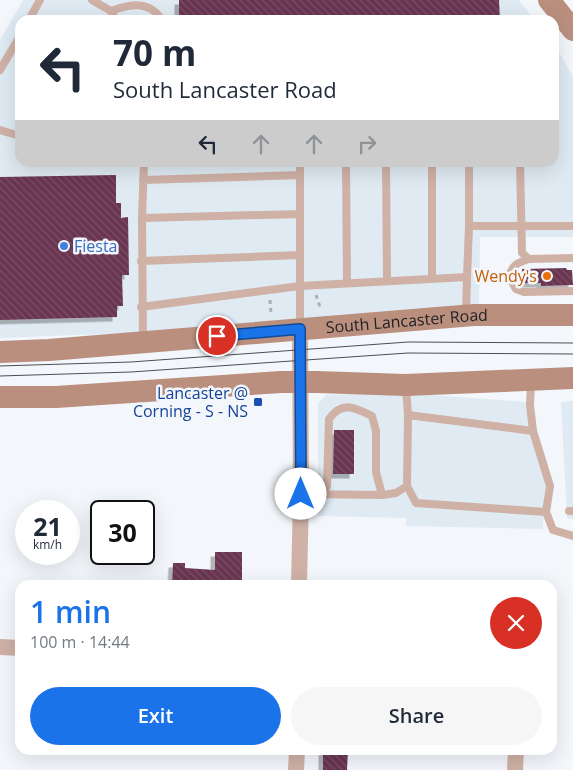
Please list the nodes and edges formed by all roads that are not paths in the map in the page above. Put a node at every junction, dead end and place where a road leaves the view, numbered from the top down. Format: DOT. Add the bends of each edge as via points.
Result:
graph roads {
  1 [pos="40,0"];
  2 [pos="92,0"];
  3 [pos="549,0"];
  4 [pos="111,10"];
  5 [pos="32,15"];
  6 [pos="114,15"];
  7 [pos="159,15"];
  8 [pos="573,30"];
  9 [pos="15,44"];
  10 [pos="0,70"];
  11 [pos="0,130"];
  12 [pos="15,134"];
  13 [pos="144,167"];
  14 [pos="300,167"];
  15 [pos="346,167"];
  16 [pos="386,167"];
  17 [pos="432,167"];
  18 [pos="469,167"];
  19 [pos="520,167"];
  20 [pos="300,175"];
  21 [pos="143,180"];
  22 [pos="300,214"];
  23 [pos="142,218"];
  24 [pos="469,226"];
  25 [pos="523,226"];
  26 [pos="573,226"];
  27 [pos="300,255"];
  28 [pos="573,258"];
  29 [pos="529,259"];
  30 [pos="141,261"];
  31 [pos="467,277"];
  32 [pos="432,279"];
  33 [pos="387,280"];
  34 [pos="347,283"];
  35 [pos="300,286"];
  36 [pos="573,291"];
  37 [pos="141,307"];
  38 [pos="573,315"];
  39 [pos="466,316"];
  40 [pos="300,329"];
  41 [pos="143,341"];
  42 [pos="0,352"];
  43 [pos="573,378"];
  44 [pos="531,380"];
  45 [pos="300,382"];
  46 [pos="405,385"];
  47 [pos="0,397"];
  48 [pos="408,415"];
  49 [pos="533,431"];
  50 [pos="407,486"];
  51 [pos="324,493"];
  52 [pos="301,494"];
  53 [pos="382,495"];
  54 [pos="546,512"];
  55 [pos="573,536"];
  56 [pos="299,580"];
  57 [pos="0,647"];
  58 [pos="15,648"];
  59 [pos="296,755"];
  60 [pos="516,755"];
  61 [pos="296,770"];
  62 [pos="515,770"];
  1 -- 5 [label="lane"];
  2 -- 4 [label="lane"];
  3 -- 8 [label="main road"];
  4 -- 6 [label="lane"];
  4 -- 7 [label="lane" via="140,4"];
  9 -- 10 [label="lane"];
  11 -- 12 [label="lane"];
  13 -- 21 [label="lane"];
  14 -- 20 [label="lane"];
  15 -- 34 [label="lane"];
  16 -- 33 [label="lane"];
  17 -- 32 [label="lane"];
  18 -- 24 [label="lane"];
  19 -- 25 [label="lane"];
  20 -- 21 [label="lane"];
  20 -- 22 [label="lane"];
  21 -- 23 [label="lane"];
  22 -- 23 [label="lane"];
  22 -- 27 [label="lane"];
  23 -- 30 [label="lane"];
  24 -- 25 [label="lane"];
  24 -- 31 [label="lane"];
  25 -- 26 [label="lane"];
  25 -- 29 [label="lane" via="522,252"];
  27 -- 30 [label="lane"];
  27 -- 35 [label="lane"];
  28 -- 29 [label="lane"];
  29 -- 36 [label="lane" via="512,268 510,277 516,289 524,292"];
  30 -- 37 [label="lane"];
  31 -- 32 [label="lane"];
  31 -- 39 [label="lane"];
  32 -- 33 [label="lane"];
  33 -- 34 [label="lane"];
  34 -- 35 [label="lane"];
  35 -- 37 [label="lane"];
  35 -- 40 [label="lane"];
  37 -- 41 [label="lane"];
  38 -- 39 [label="main road, South Lancaster Road"];
  39 -- 40 [label="main road, South Lancaster Road"];
  40 -- 41 [label="main road, South Lancaster Road"];
  40 -- 45 [label="street"];
  41 -- 42 [label="main road, South Lancaster Road"];
  43 -- 44 [label="main road"];
  44 -- 46 [label="main road"];
  44 -- 49 [label="lane"];
  45 -- 46 [label="main road"];
  45 -- 47 [label="main road" via="56,398"];
  45 -- 52 [label="street"];
  46 -- 48 [label="lane"];
  48 -- 49 [label="lane"];
  48 -- 50 [label="lane"];
  49 -- 54 [label="lane" via="550,486"];
  50 -- 53 [label="lane" via="396,493"];
  50 -- 54 [label="lane" via="416,503"];
  51 -- 52 [label="lane"];
  51 -- 53 [label="lane"];
  51 -- 53 [label="lane" via="327,486 329,419 335,410 352,406 372,416 376,431 376,472"];
  52 -- 56 [label="street"];
  54 -- 55 [label="lane" via="554,530"];
  57 -- 58 [label="street"];
  59 -- 61 [label="street"];
  60 -- 62 [label="street"];
}
